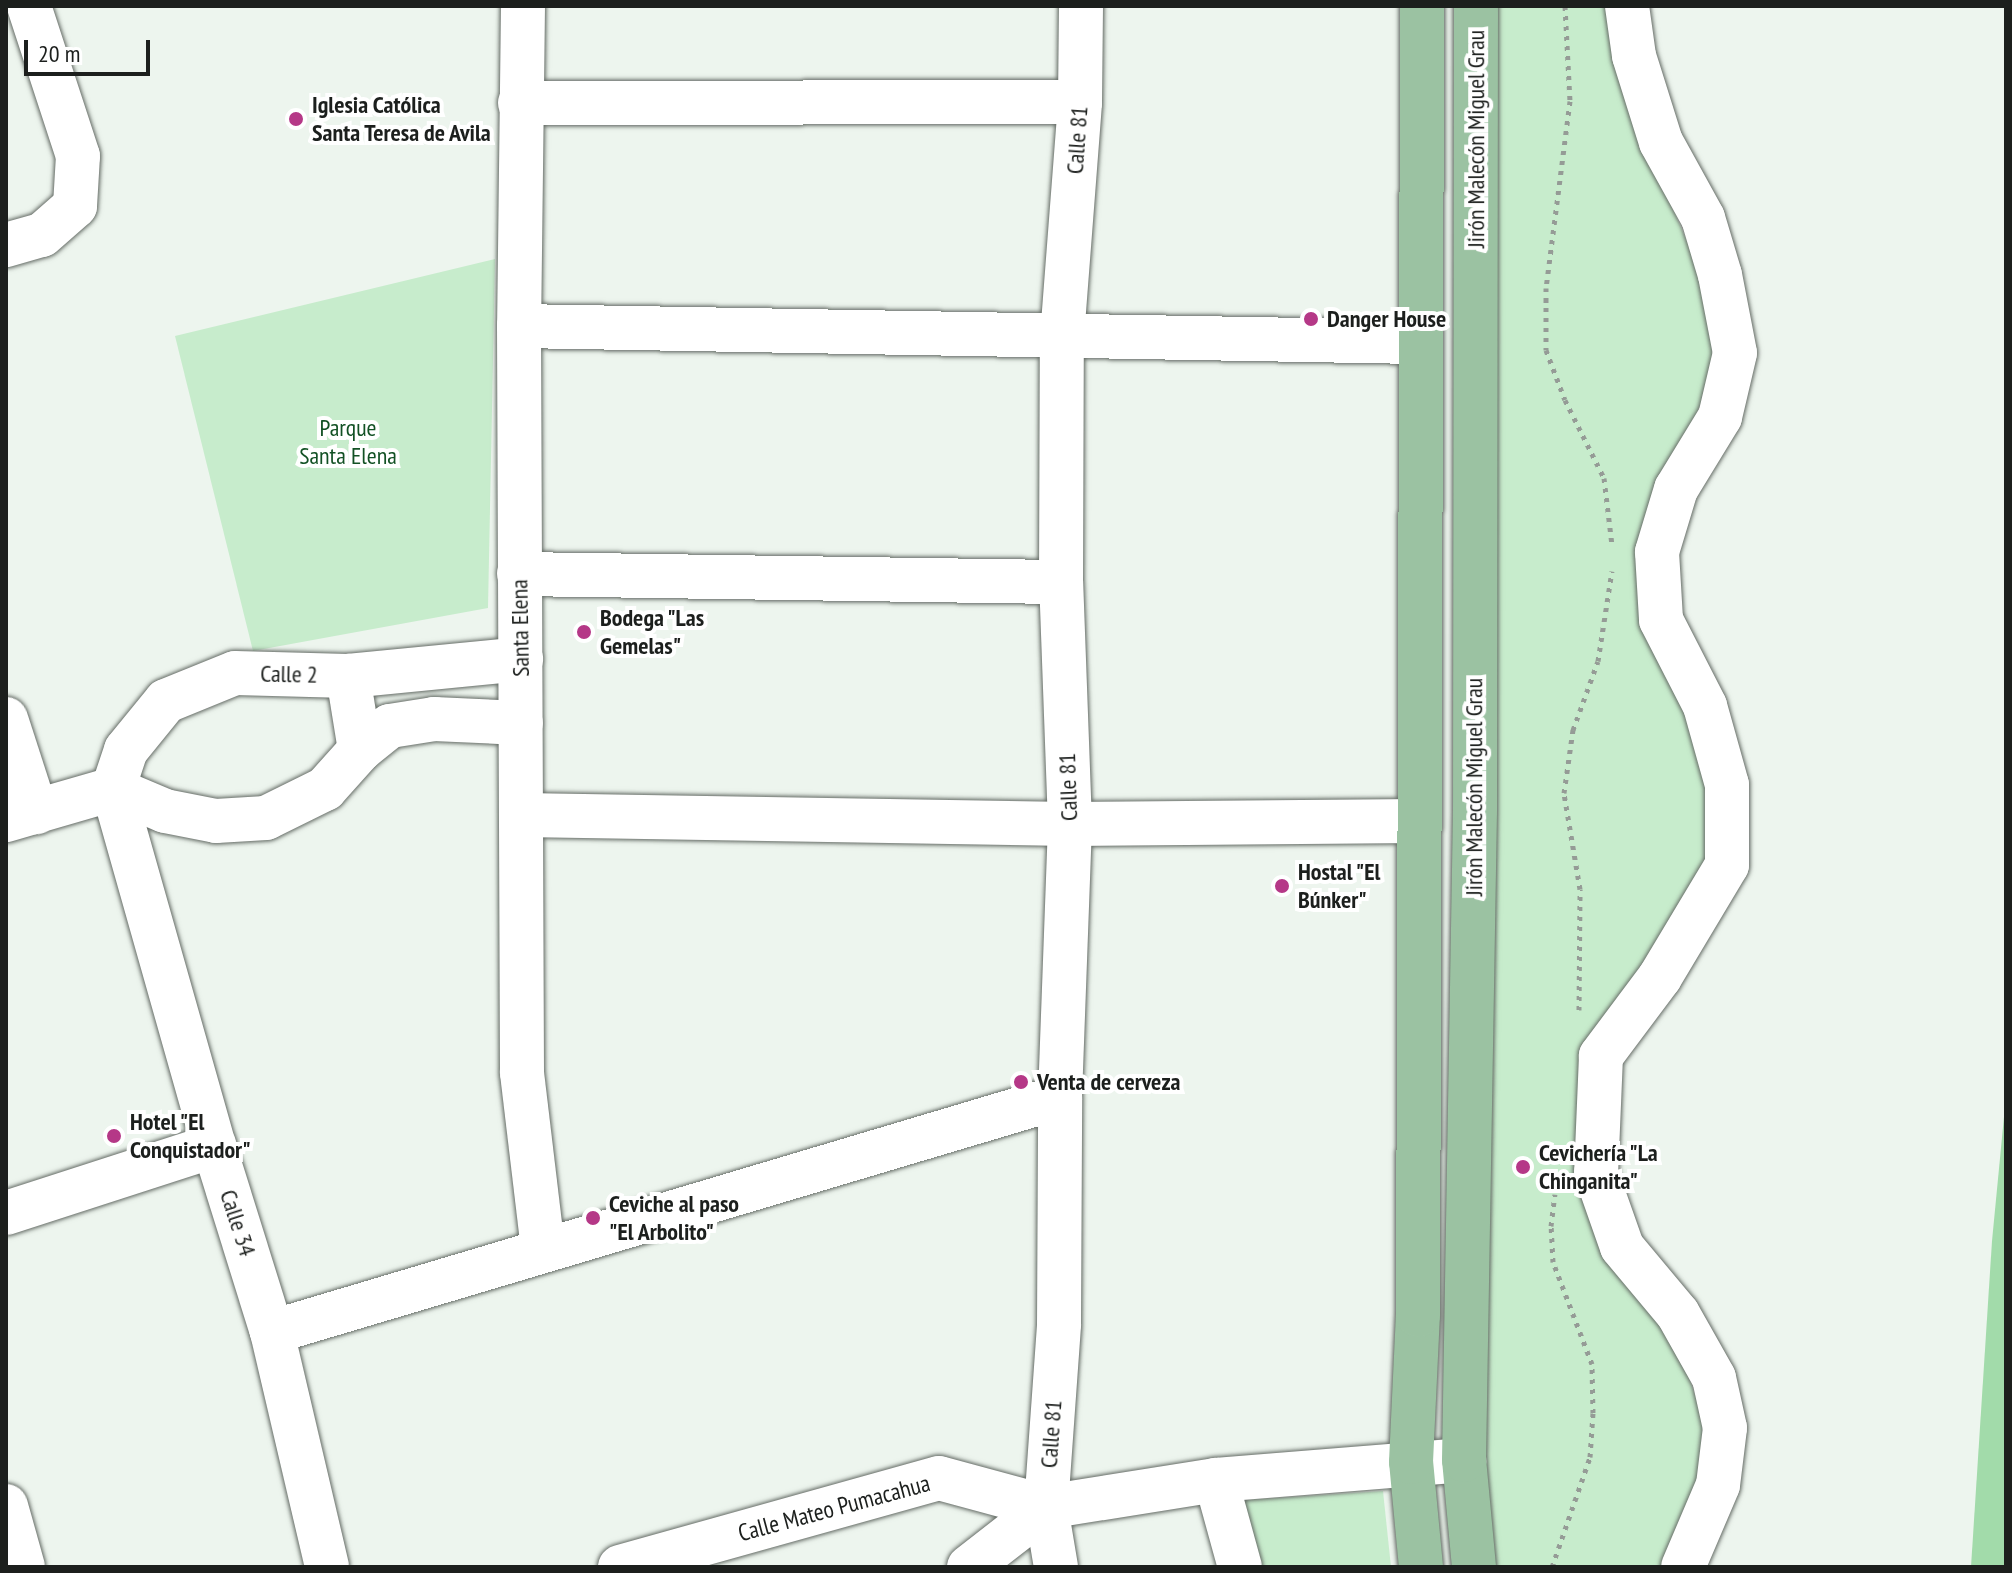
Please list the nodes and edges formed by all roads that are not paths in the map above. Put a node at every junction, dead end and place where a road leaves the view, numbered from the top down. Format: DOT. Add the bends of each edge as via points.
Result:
graph roads {
  1 [pos="29,6"];
  2 [pos="523,6"];
  3 [pos="1081,6"];
  4 [pos="1422,6"];
  5 [pos="1476,6"];
  6 [pos="1627,6"];
  7 [pos="1080,102"];
  8 [pos="520,103"];
  9 [pos="6,245"];
  10 [pos="519,326"];
  11 [pos="1062,337"];
  12 [pos="1420,342"];
  13 [pos="519,574"];
  14 [pos="1061,582"];
  15 [pos="521,659"];
  16 [pos="348,676"];
  17 [pos="6,719"];
  18 [pos="521,723"];
  19 [pos="360,750"];
  20 [pos="113,789"];
  21 [pos="522,815"];
  22 [pos="21,816"];
  23 [pos="1418,821"];
  24 [pos="1070,824"];
  25 [pos="1060,1097"];
  26 [pos="214,1146"];
  27 [pos="6,1213"];
  28 [pos="543,1249"];
  29 [pos="272,1332"];
  30 [pos="1464,1460"];
  31 [pos="1411,1462"];
  32 [pos="1216,1480"];
  33 [pos="6,1506"];
  34 [pos="1046,1507"];
  35 [pos="23,1567"];
  36 [pos="327,1567"];
  37 [pos="620,1567"];
  38 [pos="969,1567"];
  39 [pos="1056,1567"];
  40 [pos="1240,1567"];
  41 [pos="1421,1567"];
  42 [pos="1474,1567"];
  43 [pos="1683,1567"];
  1 -- 9 [label="street" via="78,156 75,206 42,235"];
  2 -- 8 [label="street, Santa Elena"];
  3 -- 7 [label="street, Calle 81"];
  4 -- 12 [label="main road"];
  5 -- 30 [label="main road, Jirón Malecón Miguel Grau" via="1475,810"];
  6 -- 43 [label="street" via="1634,56 1661,142 1703,218 1735,353 1720,417 1676,489 1657,552 1661,620 1705,706 1727,785 1727,865 1660,977 1601,1056 1596,1173 1622,1247 1678,1314 1714,1378 1725,1428 1718,1485"];
  7 -- 8 [label="street"];
  7 -- 11 [label="street, Calle 81"];
  8 -- 10 [label="street, Santa Elena"];
  10 -- 11 [label="street"];
  10 -- 13 [label="street, Santa Elena"];
  11 -- 12 [label="street"];
  11 -- 14 [label="street, Calle 81"];
  12 -- 23 [label="main road"];
  13 -- 14 [label="street"];
  13 -- 15 [label="street, Santa Elena"];
  14 -- 24 [label="street, Calle 81"];
  15 -- 16 [label="street, Calle 2"];
  15 -- 18 [label="street, Santa Elena"];
  16 -- 19 [label="street"];
  16 -- 20 [label="street, Calle 2" via="235,673 166,701 126,750"];
  17 -- 22 [label="street"];
  18 -- 19 [label="street" via="434,719 390,726"];
  18 -- 21 [label="street, Santa Elena"];
  19 -- 20 [label="street" via="325,789 266,818 216,821 165,811"];
  20 -- 22 [label="street"];
  20 -- 26 [label="street, Calle 34"];
  21 -- 24 [label="street"];
  21 -- 28 [label="street, Santa Elena" via="522,1073"];
  23 -- 24 [label="street"];
  23 -- 31 [label="main road" via="1418,1315"];
  24 -- 25 [label="street, Calle 81"];
  25 -- 28 [label="street"];
  25 -- 34 [label="street, Calle 81" via="1059,1324"];
  26 -- 27 [label="street"];
  26 -- 29 [label="street, Calle 34"];
  28 -- 29 [label="street"];
  29 -- 36 [label="street, Calle 34"];
  30 -- 31 [label="street"];
  30 -- 42 [label="main road, Jirón Malecón Miguel Grau"];
  31 -- 32 [label="street"];
  31 -- 41 [label="main road"];
  32 -- 34 [label="street"];
  32 -- 40 [label="street"];
  33 -- 35 [label="street"];
  34 -- 37 [label="street, Calle Mateo Pumacahua" via="939,1478"];
  34 -- 38 [label="street"];
  34 -- 39 [label="street, Calle 81"];
}
